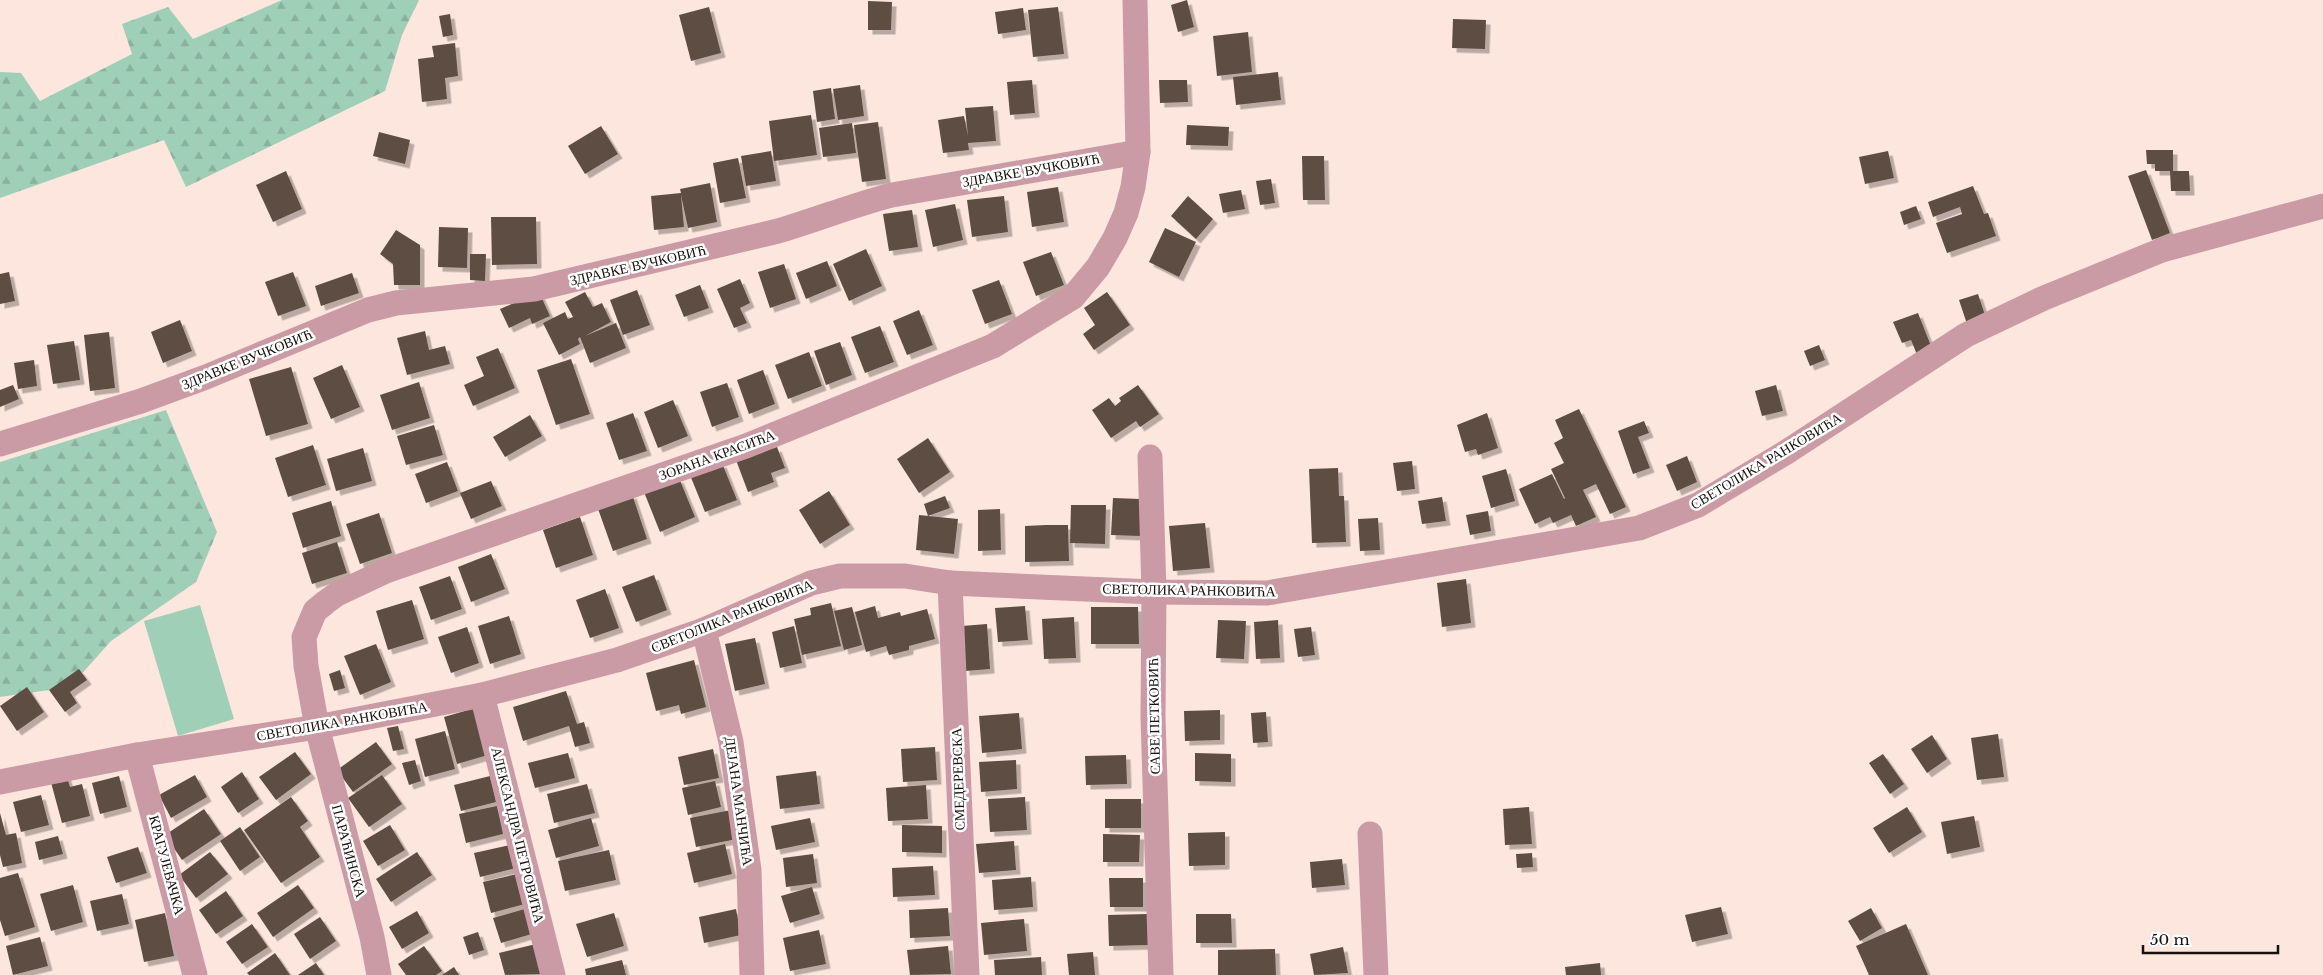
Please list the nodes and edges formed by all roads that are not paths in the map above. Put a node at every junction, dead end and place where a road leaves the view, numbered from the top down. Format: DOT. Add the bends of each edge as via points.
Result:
graph roads {
  1 [pos="1135,0"];
  2 [pos="1138,152"];
  3 [pos="2323,206"];
  4 [pos="0,444"];
  5 [pos="1150,457"];
  6 [pos="950,583"];
  7 [pos="1154,592"];
  8 [pos="704,630"];
  9 [pos="482,695"];
  10 [pos="317,727"];
  11 [pos="138,755"];
  12 [pos="0,782"];
  13 [pos="1370,834"];
  14 [pos="195,975"];
  15 [pos="379,975"];
  16 [pos="553,975"];
  17 [pos="752,975"];
  18 [pos="967,975"];
  19 [pos="1161,975"];
  20 [pos="1376,975"];
  1 -- 2 [label="street"];
  2 -- 4 [label="street, ЗДРАВКЕ ВУЧКОВИЋ" via="892,195 778,231 534,289 396,303 368,310 141,401"];
  2 -- 10 [label="street, ЗОРАНА КРАСИЋА" via="1126,213 1098,267 1073,297 993,346 746,446 423,557 331,598 315,611 304,637"];
  3 -- 7 [label="street, СВЕТОЛИКА РАНКОВИЋА" via="2162,250 2044,298 1966,336 1698,505 1639,528 1267,594"];
  5 -- 7 [label="street, САВЕ ПЕТКОВИЋ"];
  6 -- 7 [label="street, СВЕТОЛИКА РАНКОВИЋА"];
  6 -- 8 [label="street, СВЕТОЛИКА РАНКОВИЋА" via="905,576 840,576 789,592"];
  6 -- 18 [label="street, СМЕДЕРЕВСКА"];
  7 -- 19 [label="street, САВЕ ПЕТКОВИЋ" via="1153,717"];
  8 -- 9 [label="street, СВЕТОЛИКА РАНКОВИЋА" via="617,660"];
  8 -- 17 [label="street, ДЕЈАНА МАНЧИЋА" via="731,742 749,870"];
  9 -- 10 [label="street, СВЕТОЛИКА РАНКОВИЋА"];
  9 -- 16 [label="street, АЛЕКСАНДРА ПЕТРОВИЋА"];
  10 -- 11 [label="street, СВЕТОЛИКА РАНКОВИЋА"];
  10 -- 15 [label="street, ПАРАЋИНСКА"];
  11 -- 12 [label="street, СВЕТОЛИКА РАНКОВИЋА"];
  11 -- 14 [label="street, КРАГУЈЕВАЧКА"];
  13 -- 20 [label="street"];
}
